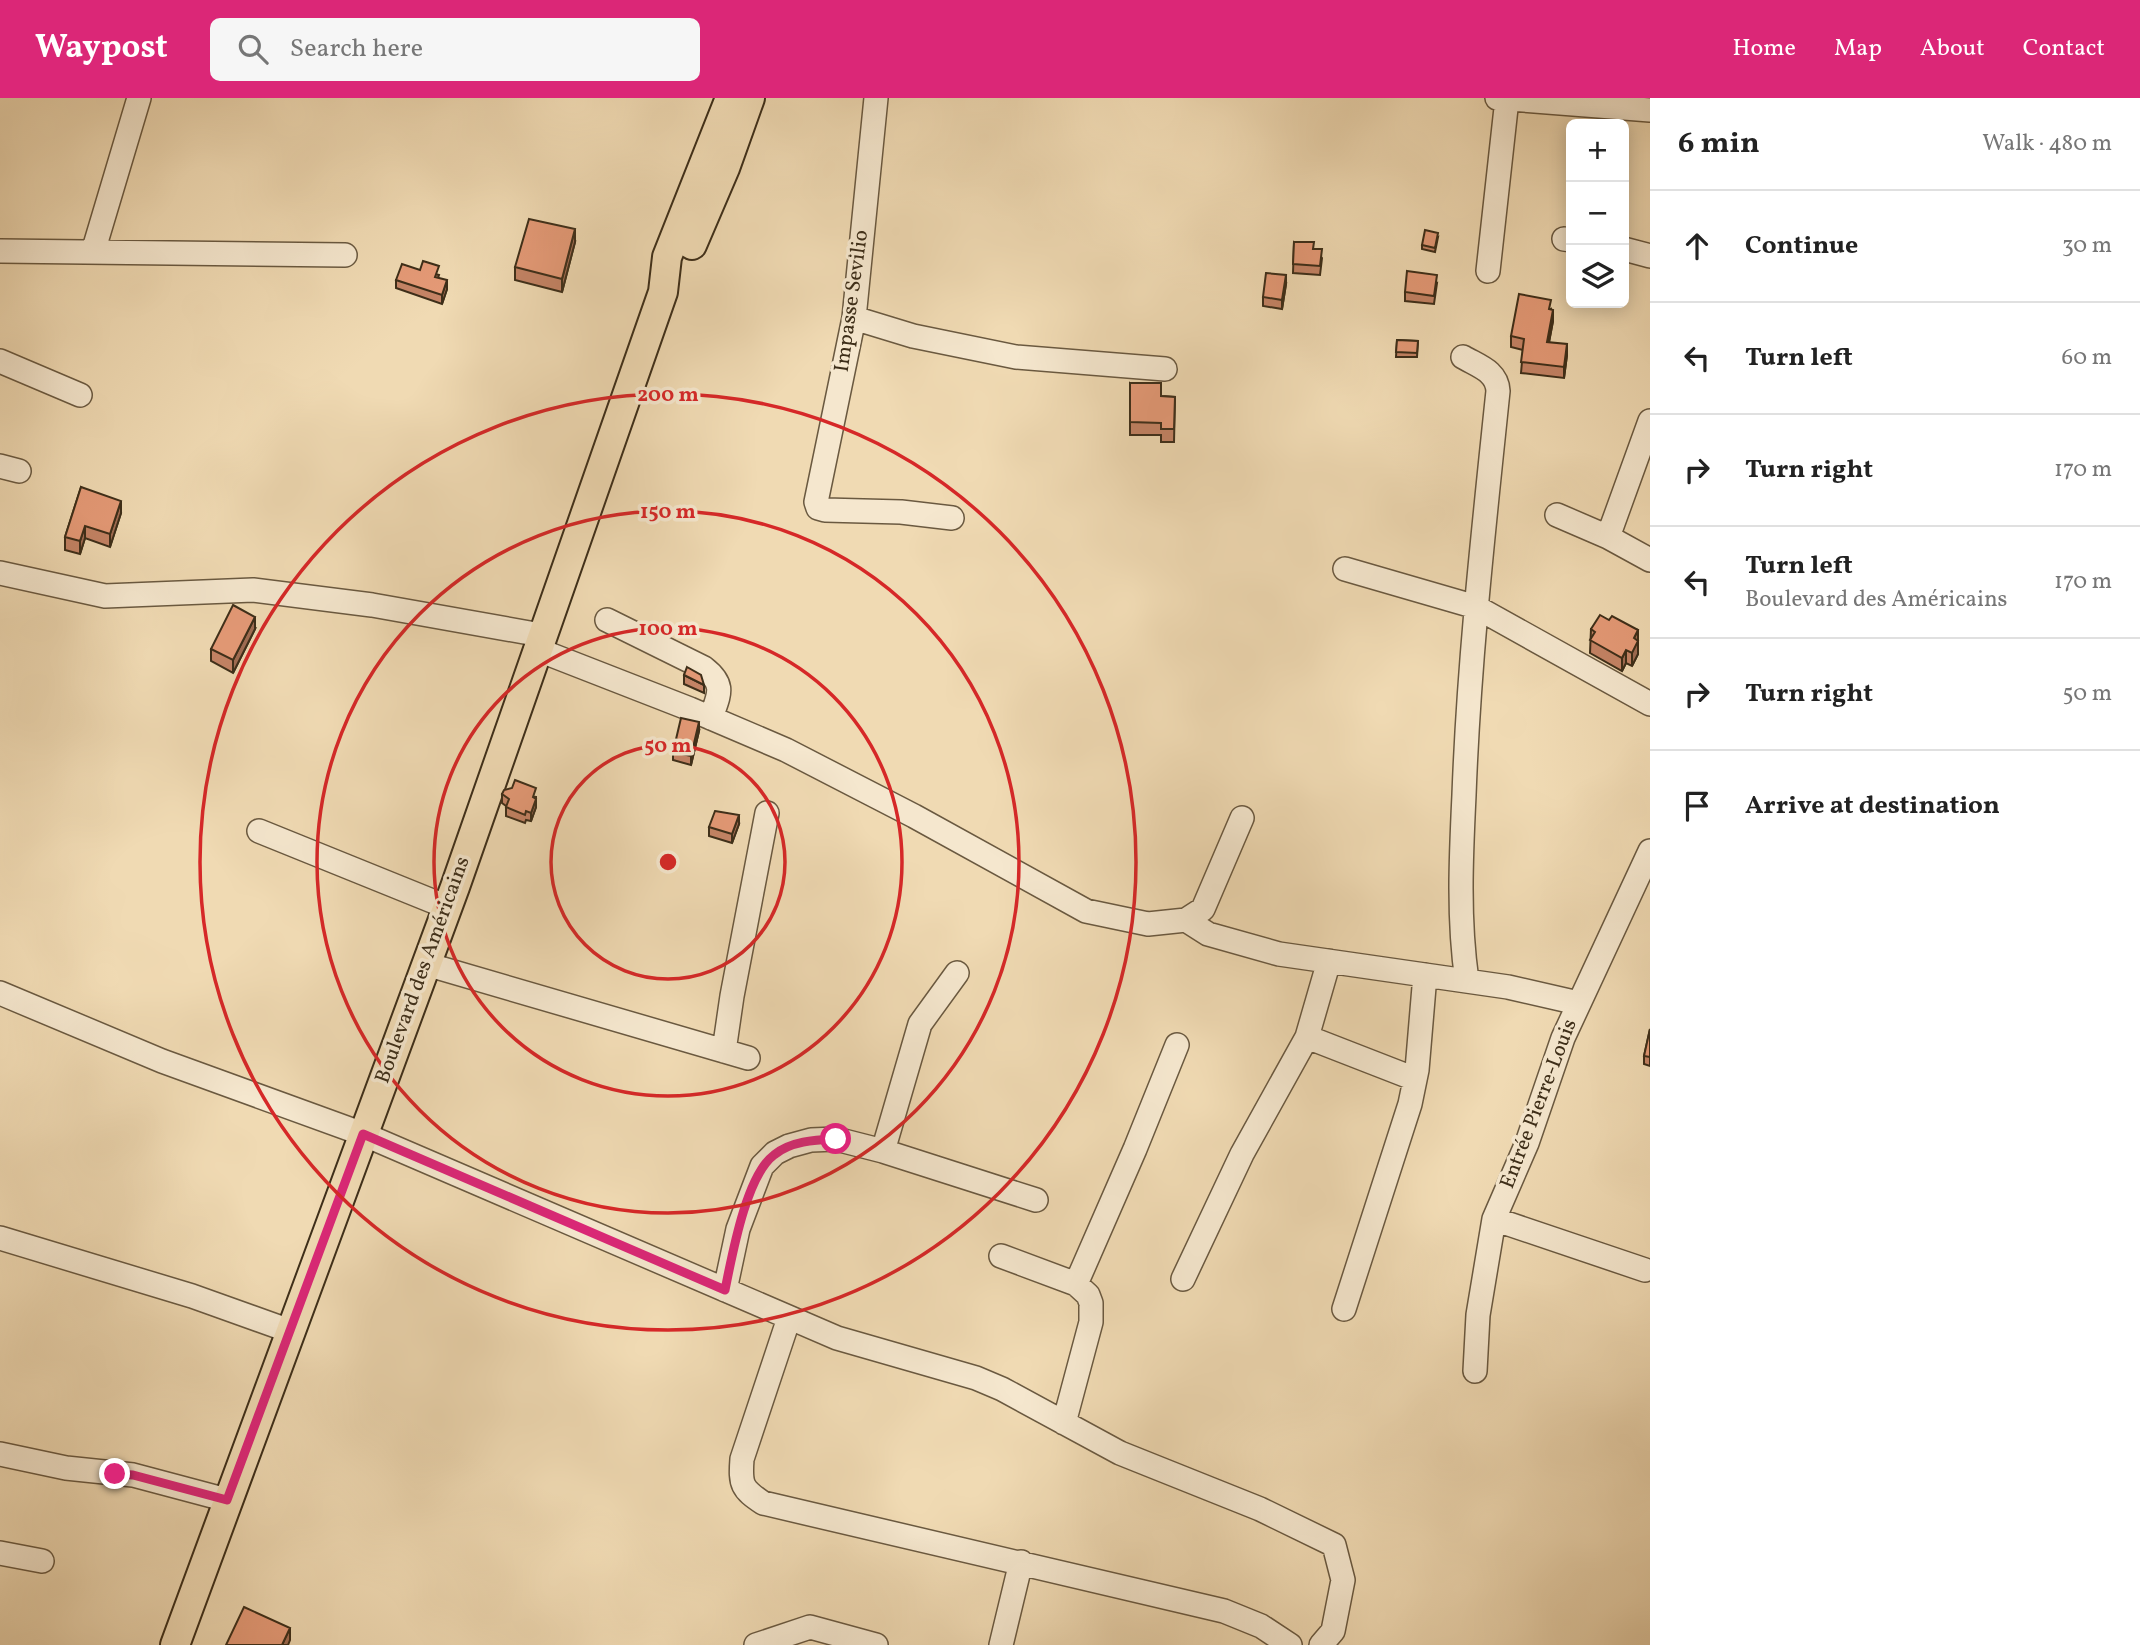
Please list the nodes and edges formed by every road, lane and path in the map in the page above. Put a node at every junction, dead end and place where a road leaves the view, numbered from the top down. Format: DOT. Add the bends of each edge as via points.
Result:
graph roads {
  1 [pos="139,98"];
  2 [pos="730,98"];
  3 [pos="750,98"];
  4 [pos="876,98"];
  5 [pos="1497,98"];
  6 [pos="1507,99"];
  7 [pos="1650,110"];
  8 [pos="0,251"];
  9 [pos="1629,251"];
  10 [pos="93,252"];
  11 [pos="345,255"];
  12 [pos="1650,256"];
  13 [pos="1488,271"];
  14 [pos="663,292"];
  15 [pos="854,318"];
  16 [pos="1463,357"];
  17 [pos="0,361"];
  18 [pos="1165,369"];
  19 [pos="79,395"];
  20 [pos="1650,421"];
  21 [pos="1557,515"];
  22 [pos="952,517"];
  23 [pos="1608,537"];
  24 [pos="1650,560"];
  25 [pos="1345,569"];
  26 [pos="0,573"];
  27 [pos="1476,607"];
  28 [pos="607,620"];
  29 [pos="539,642"];
  30 [pos="1650,704"];
  31 [pos="711,718"];
  32 [pos="767,813"];
  33 [pos="1242,818"];
  34 [pos="259,831"];
  35 [pos="1650,850"];
  36 [pos="447,907"];
  37 [pos="1186,920"];
  38 [pos="1329,961"];
  39 [pos="426,964"];
  40 [pos="957,973"];
  41 [pos="1425,975"];
  42 [pos="1467,981"];
  43 [pos="0,993"];
  44 [pos="1578,1003"];
  45 [pos="1307,1037"];
  46 [pos="1177,1045"];
  47 [pos="724,1051"];
  48 [pos="748,1058"];
  49 [pos="1415,1079"];
  50 [pos="363,1134"];
  51 [pos="883,1151"];
  52 [pos="1036,1200"];
  53 [pos="1494,1219"];
  54 [pos="0,1238"];
  55 [pos="1001,1256"];
  56 [pos="1645,1270"];
  57 [pos="1183,1279"];
  58 [pos="1076,1284"];
  59 [pos="725,1290"];
  60 [pos="1344,1309"];
  61 [pos="789,1318"];
  62 [pos="290,1331"];
  63 [pos="1475,1371"];
  64 [pos="1064,1423"];
  65 [pos="0,1454"];
  66 [pos="227,1500"];
  67 [pos="0,1553"];
  68 [pos="42,1561"];
  69 [pos="1021,1562"];
  70 [pos="175,1645"];
  71 [pos="756,1645"];
  72 [pos="876,1645"];
  73 [pos="1001,1645"];
  74 [pos="1290,1645"];
  75 [pos="1321,1645"];
  1 -- 10 [label="street"];
  2 -- 14 [label="main road, Boulevard des Américains" via="667,257"];
  3 -- 14 [label="main road, Boulevard des Américains" via="685,262"];
  4 -- 15 [label="street, Impasse Sevilio"];
  5 -- 6 [label="street"];
  6 -- 7 [label="street"];
  6 -- 13 [label="street"];
  8 -- 10 [label="street"];
  9 -- 12 [label="street"];
  10 -- 11 [label="street"];
  14 -- 29 [label="main road, Boulevard des Américains"];
  15 -- 18 [label="street" via="913,336 1016,357"];
  15 -- 22 [label="street, Impasse Sevilio" via="818,508"];
  16 -- 27 [label="street" via="1493,374 1498,391"];
  17 -- 19 [label="street"];
  20 -- 23 [label="street"];
  21 -- 23 [label="street"];
  23 -- 24 [label="street"];
  25 -- 27 [label="street"];
  26 -- 29 [label="street" via="105,596 253,590 372,605"];
  27 -- 30 [label="street"];
  27 -- 42 [label="street" via="1467,694 1460,902"];
  28 -- 31 [label="street" via="716,678 720,692"];
  29 -- 31 [label="street"];
  29 -- 36 [label="main road, Boulevard des Américains"];
  31 -- 37 [label="street" via="786,750 1086,911 1149,924"];
  32 -- 47 [label="street"];
  33 -- 37 [label="street" via="1203,909"];
  34 -- 36 [label="street"];
  35 -- 44 [label="street, Entrée Pierre-Louis"];
  36 -- 39 [label="main road, Boulevard des Américains"];
  37 -- 38 [label="street" via="1238,944"];
  38 -- 41 [label="street"];
  38 -- 45 [label="street"];
  39 -- 47 [label="street"];
  39 -- 50 [label="main road, Boulevard des Américains"];
  40 -- 51 [label="street" via="920,1024"];
  41 -- 42 [label="street"];
  41 -- 49 [label="street"];
  42 -- 44 [label="street"];
  43 -- 50 [label="street" via="162,1061"];
  44 -- 53 [label="street, Entrée Pierre-Louis"];
  45 -- 49 [label="street"];
  45 -- 57 [label="street" via="1242,1154"];
  46 -- 58 [label="street"];
  47 -- 48 [label="street"];
  49 -- 60 [label="street"];
  50 -- 59 [label="street"];
  50 -- 62 [label="main road, Boulevard des Américains"];
  51 -- 52 [label="street"];
  51 -- 59 [label="street" via="836,1139 811,1140 775,1153 762,1166 738,1228"];
  53 -- 56 [label="street"];
  53 -- 63 [label="street, Entrée Pierre-Louis" via="1478,1315"];
  54 -- 62 [label="street"];
  55 -- 58 [label="street"];
  58 -- 64 [label="street" via="1088,1295 1091,1322"];
  59 -- 61 [label="street"];
  61 -- 64 [label="street" via="836,1338 975,1378"];
  61 -- 69 [label="street" via="742,1459 741,1481 746,1492 763,1503"];
  62 -- 66 [label="main road, Boulevard des Américains"];
  64 -- 75 [label="street" via="1120,1453 1260,1509 1334,1545 1343,1580 1333,1631"];
  65 -- 66 [label="street" via="66,1468 133,1475"];
  66 -- 70 [label="main road, Boulevard des Américains"];
  67 -- 68 [label="street"];
  69 -- 73 [label="street"];
  69 -- 74 [label="street" via="1224,1612 1261,1626"];
  71 -- 72 [label="street" via="810,1627"];
}
